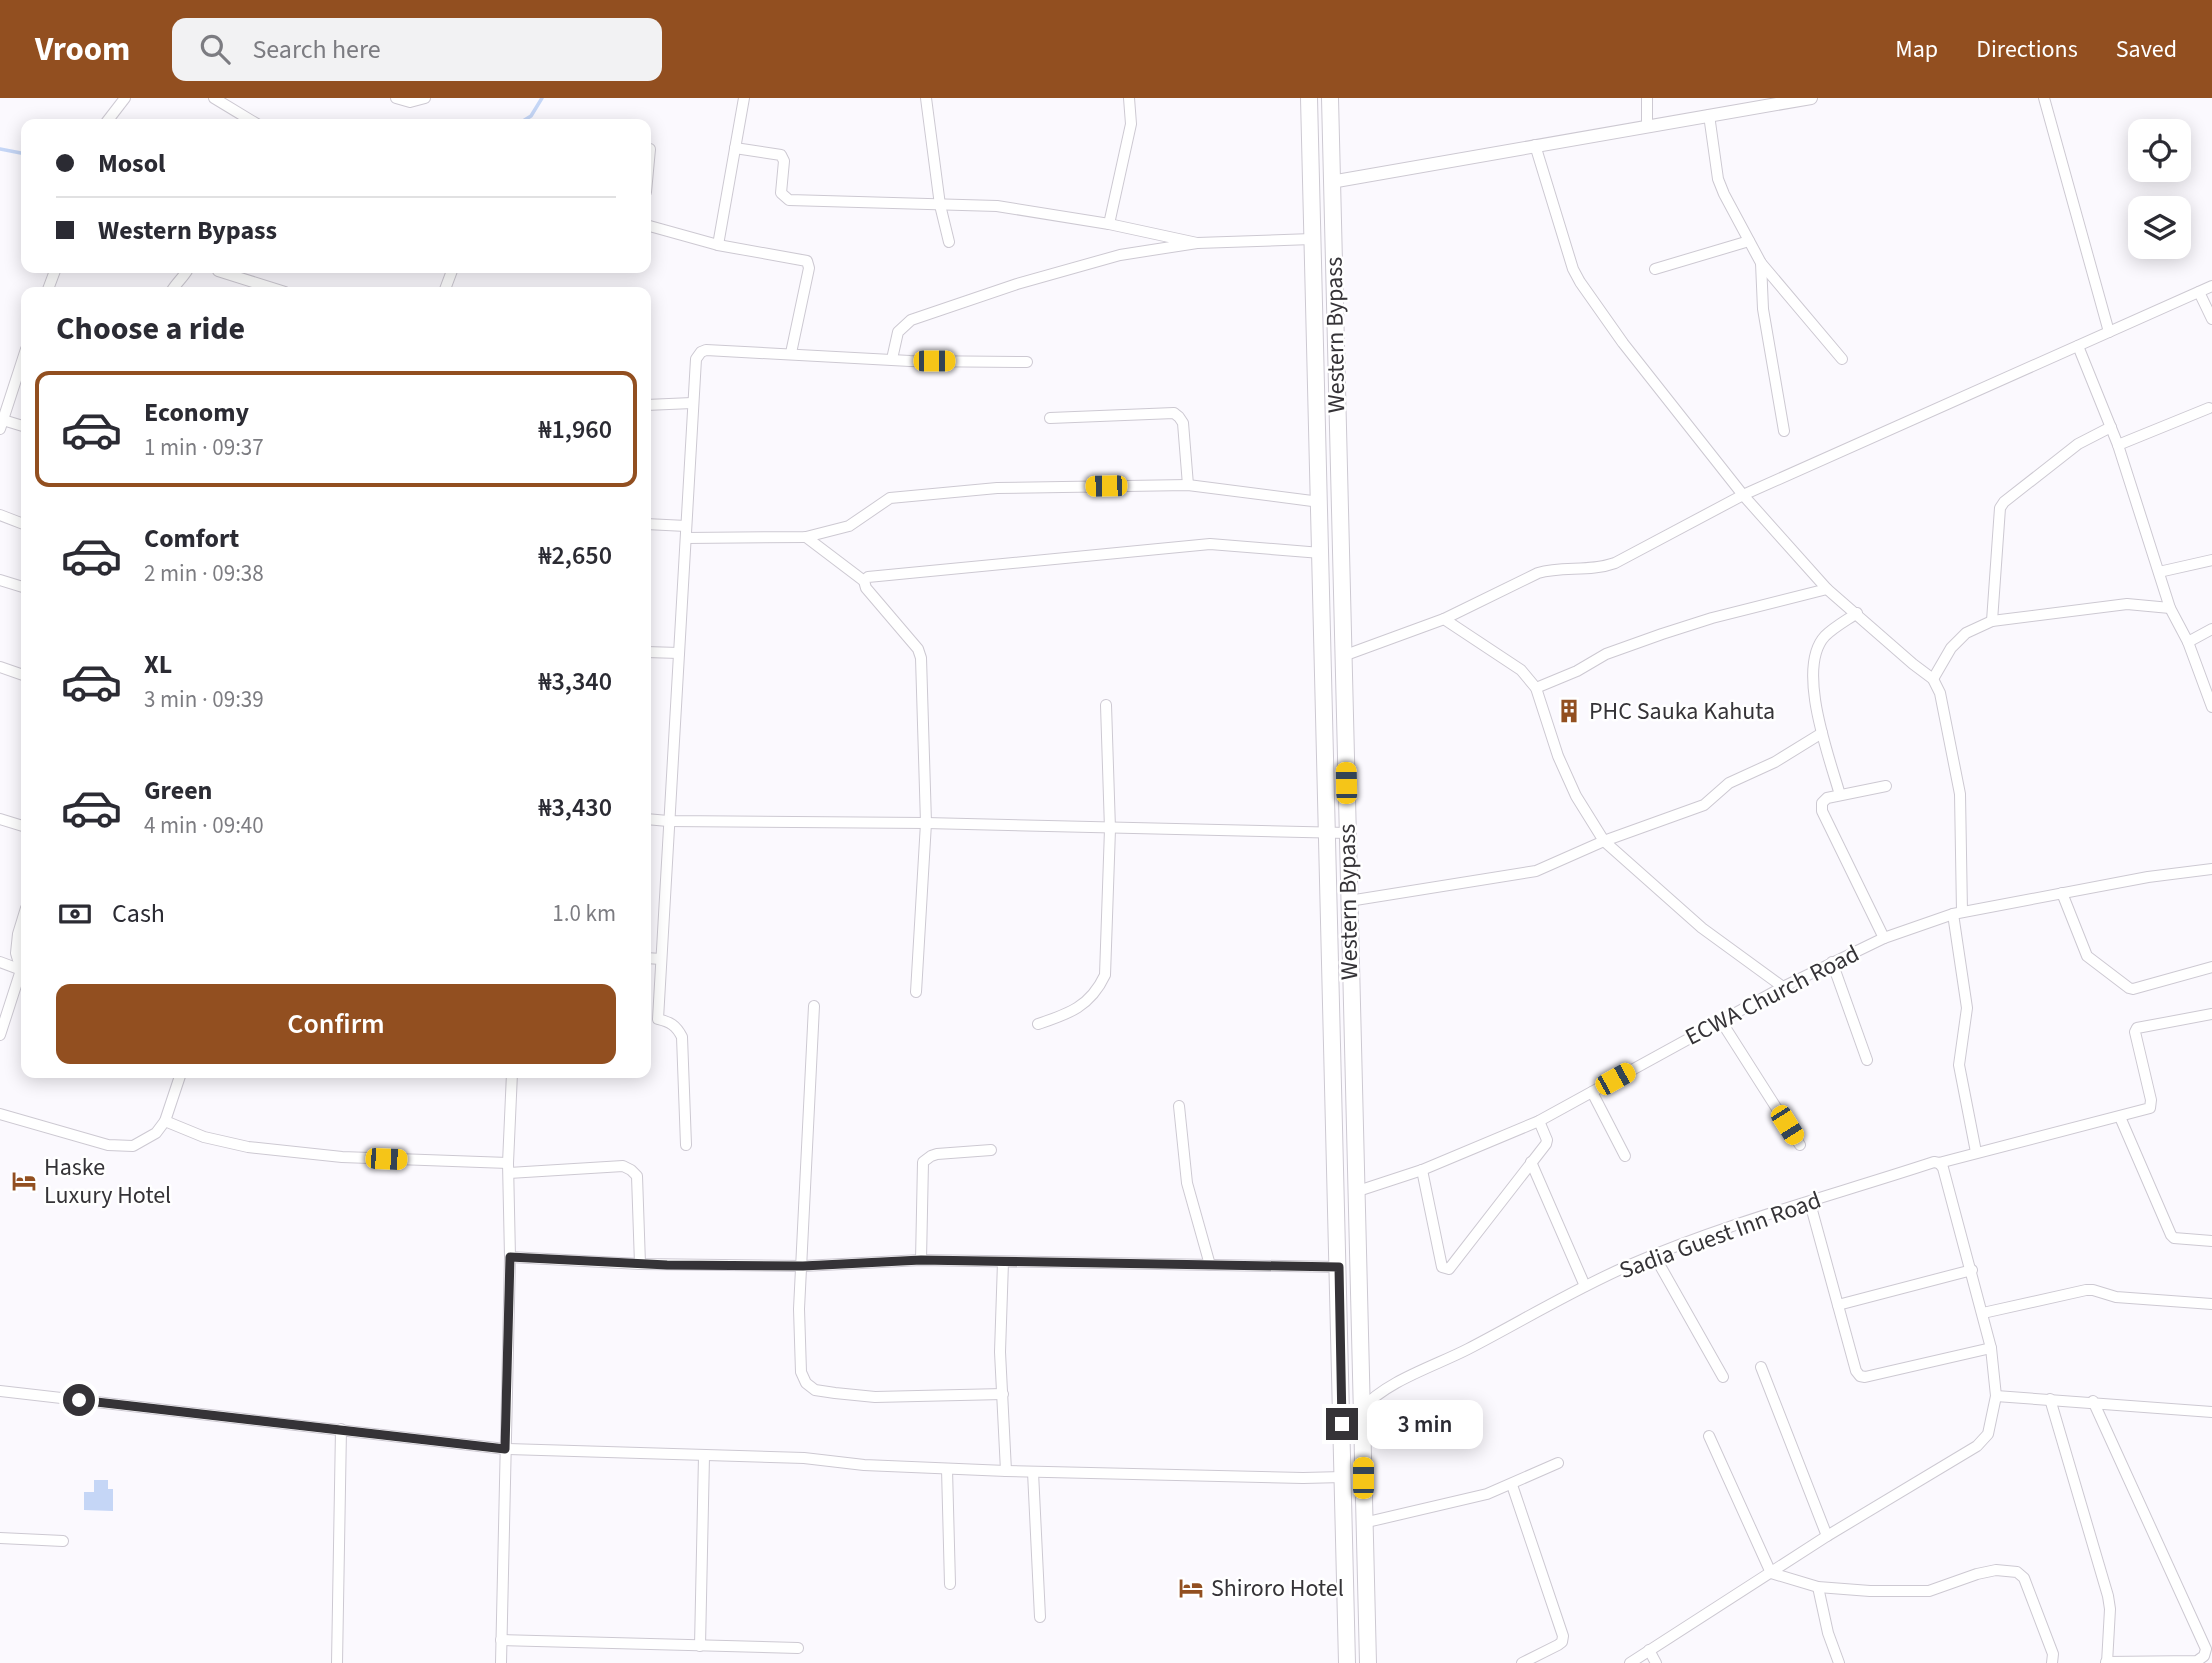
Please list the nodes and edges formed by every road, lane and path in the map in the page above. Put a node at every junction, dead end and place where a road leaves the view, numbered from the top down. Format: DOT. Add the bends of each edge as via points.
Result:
graph roads {
  1 [pos="125,98"];
  2 [pos="214,98"];
  3 [pos="396,98"];
  4 [pos="425,98"];
  5 [pos="744,98"];
  6 [pos="926,98"];
  7 [pos="1129,98"];
  8 [pos="1309,98"];
  9 [pos="1330,98"];
  10 [pos="1647,98"];
  11 [pos="1811,98"];
  12 [pos="2044,98"];
  13 [pos="1709,116"];
  14 [pos="108,119"];
  15 [pos="249,119"];
  16 [pos="1647,126"];
  17 [pos="1535,145"];
  18 [pos="735,148"];
  19 [pos="1331,182"];
  20 [pos="940,205"];
  21 [pos="1109,225"];
  22 [pos="651,226"];
  23 [pos="1312,239"];
  24 [pos="1749,241"];
  25 [pos="949,242"];
  26 [pos="1197,243"];
  27 [pos="718,245"];
  28 [pos="1761,263"];
  29 [pos="1654,269"];
  30 [pos="186,273"];
  31 [pos="224,273"];
  32 [pos="2212,286"];
  33 [pos="174,287"];
  34 [pos="269,287"];
  35 [pos="2199,292"];
  36 [pos="2212,319"];
  37 [pos="2109,332"];
  38 [pos="2078,346"];
  39 [pos="791,353"];
  40 [pos="892,359"];
  41 [pos="1842,359"];
  42 [pos="1027,362"];
  43 [pos="21,364"];
  44 [pos="692,403"];
  45 [pos="651,405"];
  46 [pos="2209,408"];
  47 [pos="1050,418"];
  48 [pos="1,424"];
  49 [pos="21,426"];
  50 [pos="2111,426"];
  51 [pos="1784,430"];
  52 [pos="2118,445"];
  53 [pos="1188,485"];
  54 [pos="1743,495"];
  55 [pos="1320,502"];
  56 [pos="0,515"];
  57 [pos="21,522"];
  58 [pos="651,524"];
  59 [pos="686,526"];
  60 [pos="806,537"];
  61 [pos="686,538"];
  62 [pos="1321,553"];
  63 [pos="2212,560"];
  64 [pos="2159,572"];
  65 [pos="0,580"];
  66 [pos="864,581"];
  67 [pos="21,586"];
  68 [pos="1827,589"];
  69 [pos="2170,608"];
  70 [pos="1857,613"];
  71 [pos="1444,619"];
  72 [pos="1992,621"];
  73 [pos="2212,629"];
  74 [pos="2188,642"];
  75 [pos="651,652"];
  76 [pos="679,653"];
  77 [pos="1343,656"];
  78 [pos="0,667"];
  79 [pos="21,674"];
  80 [pos="1933,678"];
  81 [pos="1536,688"];
  82 [pos="1106,705"];
  83 [pos="2212,707"];
  84 [pos="1822,733"];
  85 [pos="1886,786"];
  86 [pos="1840,795"];
  87 [pos="0,819"];
  88 [pos="651,819"];
  89 [pos="668,821"];
  90 [pos="926,822"];
  91 [pos="21,825"];
  92 [pos="1110,828"];
  93 [pos="1347,833"];
  94 [pos="1328,834"];
  95 [pos="1604,841"];
  96 [pos="2211,870"];
  97 [pos="2062,893"];
  98 [pos="1349,901"];
  99 [pos="1957,913"];
  100 [pos="21,924"];
  101 [pos="1884,938"];
  102 [pos="651,958"];
  103 [pos="661,959"];
  104 [pos="0,962"];
  105 [pos="1832,962"];
  106 [pos="21,964"];
  107 [pos="2212,969"];
  108 [pos="21,970"];
  109 [pos="21,979"];
  110 [pos="1783,987"];
  111 [pos="916,992"];
  112 [pos="814,1006"];
  113 [pos="2212,1014"];
  114 [pos="652,1019"];
  115 [pos="1721,1021"];
  116 [pos="1038,1024"];
  117 [pos="0,1035"];
  118 [pos="1867,1060"];
  119 [pos="179,1078"];
  120 [pos="513,1078"];
  121 [pos="1592,1091"];
  122 [pos="1179,1106"];
  123 [pos="0,1114"];
  124 [pos="2120,1117"];
  125 [pos="165,1121"];
  126 [pos="1539,1121"];
  127 [pos="687,1145"];
  128 [pos="1800,1145"];
  129 [pos="991,1150"];
  130 [pos="1976,1152"];
  131 [pos="1625,1156"];
  132 [pos="1531,1162"];
  133 [pos="1939,1163"];
  134 [pos="509,1168"];
  135 [pos="1422,1170"];
  136 [pos="1355,1192"];
  137 [pos="1810,1203"];
  138 [pos="2212,1241"];
  139 [pos="1654,1255"];
  140 [pos="510,1257"];
  141 [pos="921,1260"];
  142 [pos="1003,1262"];
  143 [pos="640,1264"];
  144 [pos="1210,1265"];
  145 [pos="803,1266"];
  146 [pos="1339,1267"];
  147 [pos="1972,1270"];
  148 [pos="1585,1286"];
  149 [pos="2212,1304"];
  150 [pos="1838,1306"];
  151 [pos="1983,1313"];
  152 [pos="1991,1348"];
  153 [pos="1761,1367"];
  154 [pos="1362,1375"];
  155 [pos="1723,1377"];
  156 [pos="1383,1390"];
  157 [pos="0,1391"];
  158 [pos="1003,1394"];
  159 [pos="1997,1396"];
  160 [pos="2050,1399"];
  161 [pos="2093,1401"];
  162 [pos="1362,1409"];
  163 [pos="2212,1412"];
  164 [pos="341,1429"];
  165 [pos="1709,1437"];
  166 [pos="505,1449"];
  167 [pos="704,1456"];
  168 [pos="1558,1463"];
  169 [pos="947,1469"];
  170 [pos="1006,1471"];
  171 [pos="1033,1472"];
  172 [pos="1343,1477"];
  173 [pos="1513,1485"];
  174 [pos="1363,1523"];
  175 [pos="1827,1536"];
  176 [pos="0,1538"];
  177 [pos="63,1541"];
  178 [pos="1771,1573"];
  179 [pos="950,1584"];
  180 [pos="1818,1587"];
  181 [pos="1040,1616"];
  182 [pos="501,1640"];
  183 [pos="700,1646"];
  184 [pos="798,1648"];
  185 [pos="1649,1650"];
  186 [pos="337,1663"];
  187 [pos="501,1663"];
  188 [pos="1347,1663"];
  189 [pos="1368,1663"];
  190 [pos="1522,1663"];
  191 [pos="1630,1663"];
  192 [pos="1656,1663"];
  193 [pos="1839,1663"];
  194 [pos="2052,1663"];
  195 [pos="2106,1663"];
  1 -- 14 [label="street"];
  2 -- 15 [label="street"];
  3 -- 4 [label="street" via="410,102"];
  5 -- 18 [label="street"];
  6 -- 20 [label="street"];
  7 -- 21 [label="street" via="1131,124"];
  8 -- 23 [label="main road, Western Bypass"];
  9 -- 19 [label="main road, Western Bypass"];
  10 -- 16 [label="street"];
  11 -- 13 [label="street"];
  12 -- 37 [label="street"];
  13 -- 16 [label="street"];
  13 -- 24 [label="street" via="1718,179"];
  16 -- 17 [label="street"];
  17 -- 19 [label="street"];
  17 -- 54 [label="street" via="1580,282"];
  18 -- 20 [label="street" via="781,155 781,193 789,200"];
  18 -- 27 [label="street"];
  19 -- 77 [label="main road, Western Bypass"];
  20 -- 21 [label="street" via="997,206"];
  20 -- 25 [label="street"];
  21 -- 26 [label="street"];
  22 -- 27 [label="street"];
  23 -- 26 [label="street"];
  23 -- 55 [label="main road, Western Bypass"];
  24 -- 28 [label="street"];
  24 -- 29 [label="street"];
  26 -- 40 [label="street" via="1120,255 911,320 898,332"];
  27 -- 39 [label="street" via="807,261"];
  28 -- 41 [label="street"];
  28 -- 51 [label="street" via="1763,309"];
  30 -- 33 [label="street"];
  31 -- 34 [label="street"];
  32 -- 35 [label="street"];
  35 -- 36 [label="street"];
  35 -- 37 [label="street"];
  37 -- 38 [label="street"];
  38 -- 50 [label="street"];
  38 -- 54 [label="street"];
  39 -- 40 [label="street"];
  39 -- 44 [label="street" via="701,352 696,359"];
  40 -- 42 [label="street"];
  43 -- 48 [label="street"];
  44 -- 45 [label="street"];
  44 -- 59 [label="street"];
  46 -- 52 [label="street"];
  47 -- 53 [label="street" via="1174,413 1183,423"];
  48 -- 49 [label="street"];
  50 -- 52 [label="street"];
  50 -- 72 [label="street" via="2078,444 2000,508"];
  52 -- 64 [label="street"];
  53 -- 55 [label="street"];
  53 -- 60 [label="street" via="997,488 890,498 849,526"];
  54 -- 68 [label="street"];
  54 -- 71 [label="street" via="1615,563 1547,570"];
  55 -- 62 [label="main road, Western Bypass"];
  56 -- 57 [label="street"];
  58 -- 59 [label="street"];
  59 -- 61 [label="street"];
  60 -- 61 [label="street"];
  60 -- 66 [label="street"];
  61 -- 76 [label="street"];
  62 -- 66 [label="street" via="1210,544 875,575"];
  62 -- 94 [label="main road, Western Bypass"];
  63 -- 64 [label="street"];
  64 -- 69 [label="street"];
  65 -- 67 [label="street"];
  66 -- 90 [label="street" via="921,659"];
  68 -- 70 [label="street"];
  68 -- 81 [label="street" via="1662,634 1606,654"];
  69 -- 72 [label="street" via="2127,604"];
  69 -- 74 [label="street"];
  70 -- 80 [label="street"];
  70 -- 84 [label="street" via="1825,636 1818,648 1814,696"];
  71 -- 77 [label="street"];
  71 -- 81 [label="street" via="1521,670"];
  72 -- 80 [label="street" via="1951,648"];
  73 -- 74 [label="street"];
  74 -- 83 [label="street"];
  75 -- 76 [label="street"];
  76 -- 89 [label="street"];
  77 -- 93 [label="main road, Western Bypass"];
  78 -- 79 [label="street"];
  80 -- 99 [label="street" via="1960,794"];
  81 -- 95 [label="street" via="1558,756"];
  82 -- 92 [label="street"];
  84 -- 86 [label="street"];
  84 -- 95 [label="street" via="1729,783 1704,805"];
  85 -- 86 [label="street"];
  86 -- 101 [label="street" via="1827,798 1822,811"];
  87 -- 91 [label="street"];
  88 -- 89 [label="street"];
  89 -- 90 [label="street"];
  89 -- 103 [label="street"];
  90 -- 92 [label="street"];
  90 -- 111 [label="street"];
  92 -- 94 [label="street"];
  92 -- 116 [label="street" via="1105,975 1098,991 1079,1008"];
  93 -- 94 [label="street"];
  93 -- 98 [label="main road, Western Bypass"];
  94 -- 146 [label="main road, Western Bypass"];
  95 -- 98 [label="street" via="1536,871"];
  95 -- 110 [label="street" via="1702,928"];
  96 -- 97 [label="street, ECWA Church Road"];
  97 -- 99 [label="street, ECWA Church Road"];
  97 -- 107 [label="street" via="2087,956 2129,988"];
  98 -- 136 [label="main road, Western Bypass"];
  99 -- 101 [label="street, ECWA Church Road"];
  99 -- 130 [label="street" via="1967,1008 1959,1065"];
  100 -- 106 [label="street" via="16,953"];
  101 -- 105 [label="street, ECWA Church Road"];
  102 -- 103 [label="street"];
  103 -- 114 [label="street"];
  104 -- 108 [label="street"];
  105 -- 110 [label="street, ECWA Church Road"];
  105 -- 118 [label="street"];
  109 -- 117 [label="street"];
  110 -- 115 [label="street, ECWA Church Road"];
  112 -- 145 [label="street"];
  113 -- 124 [label="street, Sadia Guest Inn Road" via="2137,1028 2152,1105"];
  114 -- 127 [label="street" via="671,1022 682,1037"];
  115 -- 121 [label="street, ECWA Church Road"];
  115 -- 128 [label="street"];
  119 -- 125 [label="street"];
  120 -- 134 [label="street"];
  121 -- 126 [label="street, ECWA Church Road"];
  121 -- 131 [label="street"];
  122 -- 144 [label="street" via="1187,1183"];
  123 -- 125 [label="street" via="122,1147 148,1139"];
  124 -- 130 [label="street, Sadia Guest Inn Road"];
  124 -- 138 [label="street" via="2171,1235"];
  125 -- 134 [label="street" via="204,1137 248,1147"];
  126 -- 132 [label="street" via="1547,1140"];
  126 -- 135 [label="street, ECWA Church Road"];
  129 -- 141 [label="street" via="937,1154 923,1162"];
  130 -- 133 [label="street, Sadia Guest Inn Road"];
  132 -- 135 [label="street" via="1449,1269 1442,1267"];
  132 -- 148 [label="street"];
  133 -- 137 [label="street, Sadia Guest Inn Road"];
  133 -- 147 [label="street"];
  134 -- 140 [label="street"];
  134 -- 143 [label="street" via="622,1166 631,1170 637,1176"];
  135 -- 136 [label="street, ECWA Church Road"];
  136 -- 154 [label="main road, Western Bypass"];
  137 -- 139 [label="street, Sadia Guest Inn Road"];
  137 -- 150 [label="street"];
  139 -- 148 [label="street, Sadia Guest Inn Road"];
  139 -- 155 [label="street"];
  140 -- 143 [label="street"];
  140 -- 166 [label="street"];
  141 -- 142 [label="street"];
  141 -- 145 [label="street"];
  142 -- 144 [label="street"];
  142 -- 158 [label="street"];
  143 -- 145 [label="street"];
  144 -- 146 [label="street"];
  145 -- 158 [label="street" via="801,1372 815,1390 875,1397"];
  146 -- 172 [label="main road, Western Bypass"];
  147 -- 150 [label="street"];
  147 -- 151 [label="street"];
  148 -- 156 [label="street, Sadia Guest Inn Road"];
  149 -- 151 [label="street" via="2116,1297 2086,1290"];
  150 -- 152 [label="street" via="1860,1376"];
  151 -- 152 [label="street"];
  152 -- 159 [label="street"];
  153 -- 175 [label="street"];
  154 -- 156 [label="street"];
  154 -- 162 [label="main road, Western Bypass"];
  156 -- 162 [label="street, Sadia Guest Inn Road"];
  157 -- 164 [label="street"];
  158 -- 170 [label="street"];
  159 -- 160 [label="street"];
  159 -- 175 [label="street" via="1988,1434 1977,1446"];
  160 -- 161 [label="street"];
  160 -- 195 [label="street" via="2108,1596"];
  161 -- 163 [label="street"];
  161 -- 195 [label="street" via="2206,1649 2197,1661"];
  162 -- 174 [label="main road, Western Bypass"];
  164 -- 166 [label="street"];
  164 -- 186 [label="street"];
  165 -- 178 [label="street"];
  166 -- 167 [label="street"];
  166 -- 182 [label="street"];
  167 -- 169 [label="street"];
  167 -- 183 [label="street"];
  168 -- 173 [label="street"];
  169 -- 170 [label="street"];
  169 -- 179 [label="street"];
  170 -- 171 [label="street"];
  171 -- 172 [label="street"];
  171 -- 181 [label="street"];
  172 -- 188 [label="main road, Western Bypass"];
  173 -- 174 [label="street"];
  173 -- 190 [label="street" via="1563,1636 1559,1645"];
  174 -- 189 [label="main road, Western Bypass"];
  175 -- 178 [label="street"];
  176 -- 177 [label="street"];
  178 -- 180 [label="street"];
  178 -- 185 [label="street"];
  180 -- 193 [label="street"];
  180 -- 194 [label="street" via="1929,1591 1996,1570 2022,1574 2053,1654"];
  182 -- 183 [label="street"];
  182 -- 187 [label="street"];
  183 -- 184 [label="street"];
  185 -- 191 [label="street"];
  185 -- 192 [label="street"];
}
